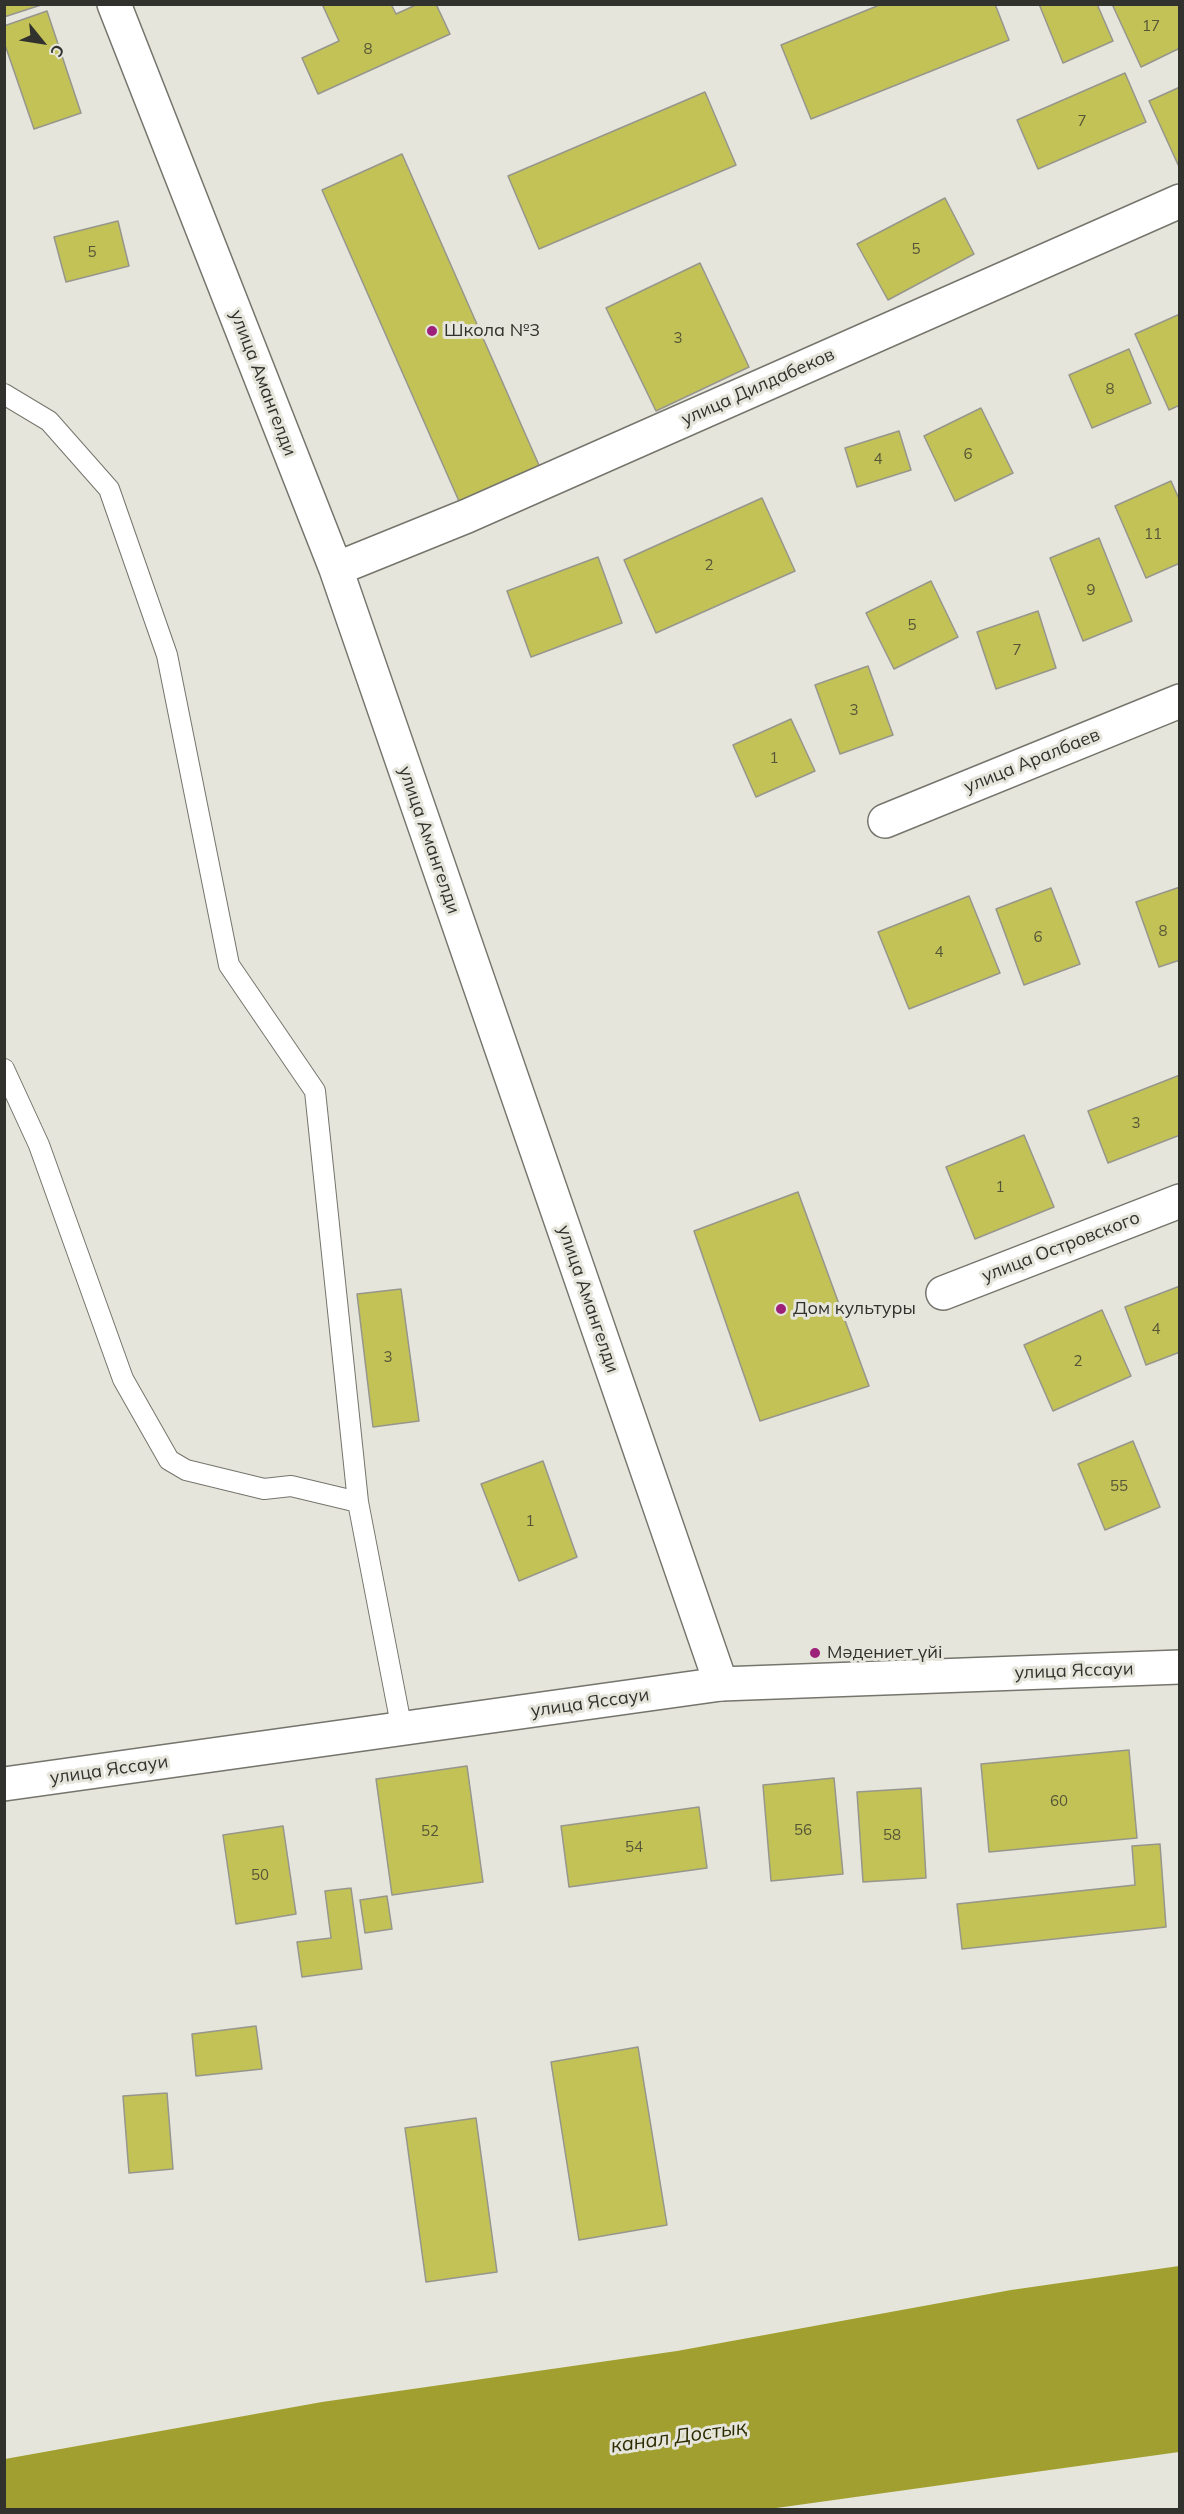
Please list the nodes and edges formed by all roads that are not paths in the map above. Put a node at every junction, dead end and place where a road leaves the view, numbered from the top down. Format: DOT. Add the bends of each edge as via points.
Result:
graph roads {
  1 [pos="114,4"];
  2 [pos="1179,201"];
  3 [pos="4,394"];
  4 [pos="336,569"];
  5 [pos="1179,700"];
  6 [pos="885,821"];
  7 [pos="4,1069"];
  8 [pos="1179,1201"];
  9 [pos="943,1293"];
  10 [pos="358,1502"];
  11 [pos="1179,1667"];
  12 [pos="722,1684"];
  13 [pos="402,1730"];
  14 [pos="4,1784"];
  1 -- 4 [label="street, улица Амангелди"];
  2 -- 4 [label="street, улица Дилдабеков" via="467,516"];
  3 -- 10 [label="lane" via="49,420 109,489 167,655 230,965 315,1091"];
  4 -- 12 [label="street, улица Амангелди"];
  5 -- 6 [label="street, улица Аралбаев"];
  7 -- 10 [label="lane" via="39,1145 123,1379 169,1460 186,1470 264,1489 291,1486"];
  8 -- 9 [label="street, улица Островского"];
  10 -- 13 [label="lane"];
  11 -- 12 [label="street, улица Яссауи"];
  12 -- 13 [label="street, улица Яссауи"];
  13 -- 14 [label="street, улица Яссауи"];
}
